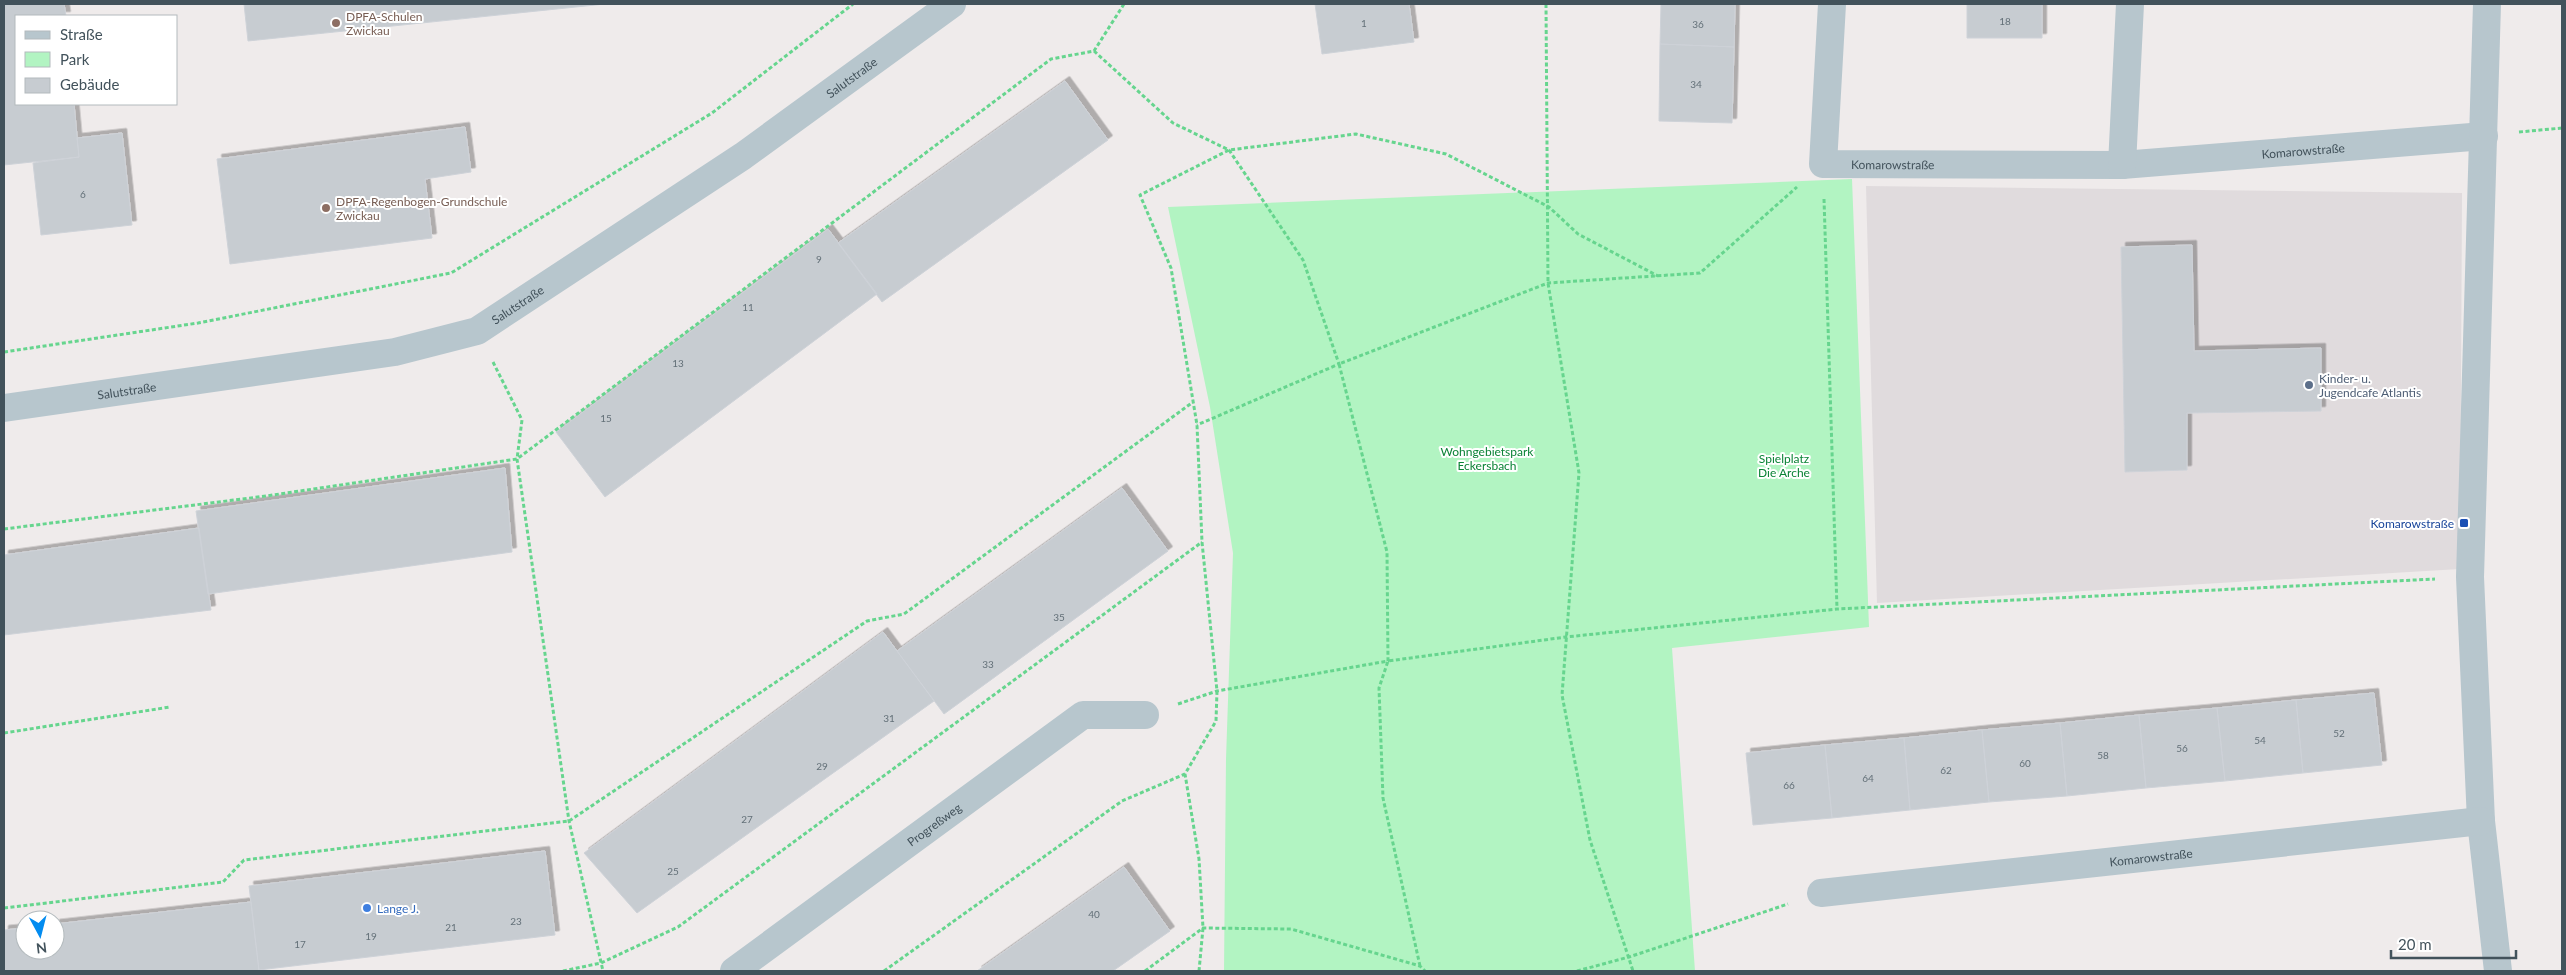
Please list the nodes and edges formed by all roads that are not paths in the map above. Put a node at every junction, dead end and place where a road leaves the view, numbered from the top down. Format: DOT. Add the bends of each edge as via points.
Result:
graph roads {
  1 [pos="952,4"];
  2 [pos="1832,4"];
  3 [pos="2130,4"];
  4 [pos="2487,4"];
  5 [pos="2484,136"];
  6 [pos="2122,166"];
  7 [pos="4,408"];
  8 [pos="1145,715"];
  9 [pos="2481,821"];
  10 [pos="1821,893"];
  11 [pos="734,971"];
  12 [pos="2498,971"];
  1 -- 7 [label="street, Salutstraße" via="742,156 477,331 395,352"];
  2 -- 6 [label="street, Komarowstraße" via="1823,164"];
  3 -- 6 [label="street"];
  4 -- 5 [label="street"];
  5 -- 6 [label="street, Komarowstraße"];
  5 -- 9 [label="street" via="2470,577"];
  8 -- 11 [label="street, Progreßweg" via="1083,715"];
  9 -- 10 [label="street, Komarowstraße"];
  9 -- 12 [label="street"];
}
